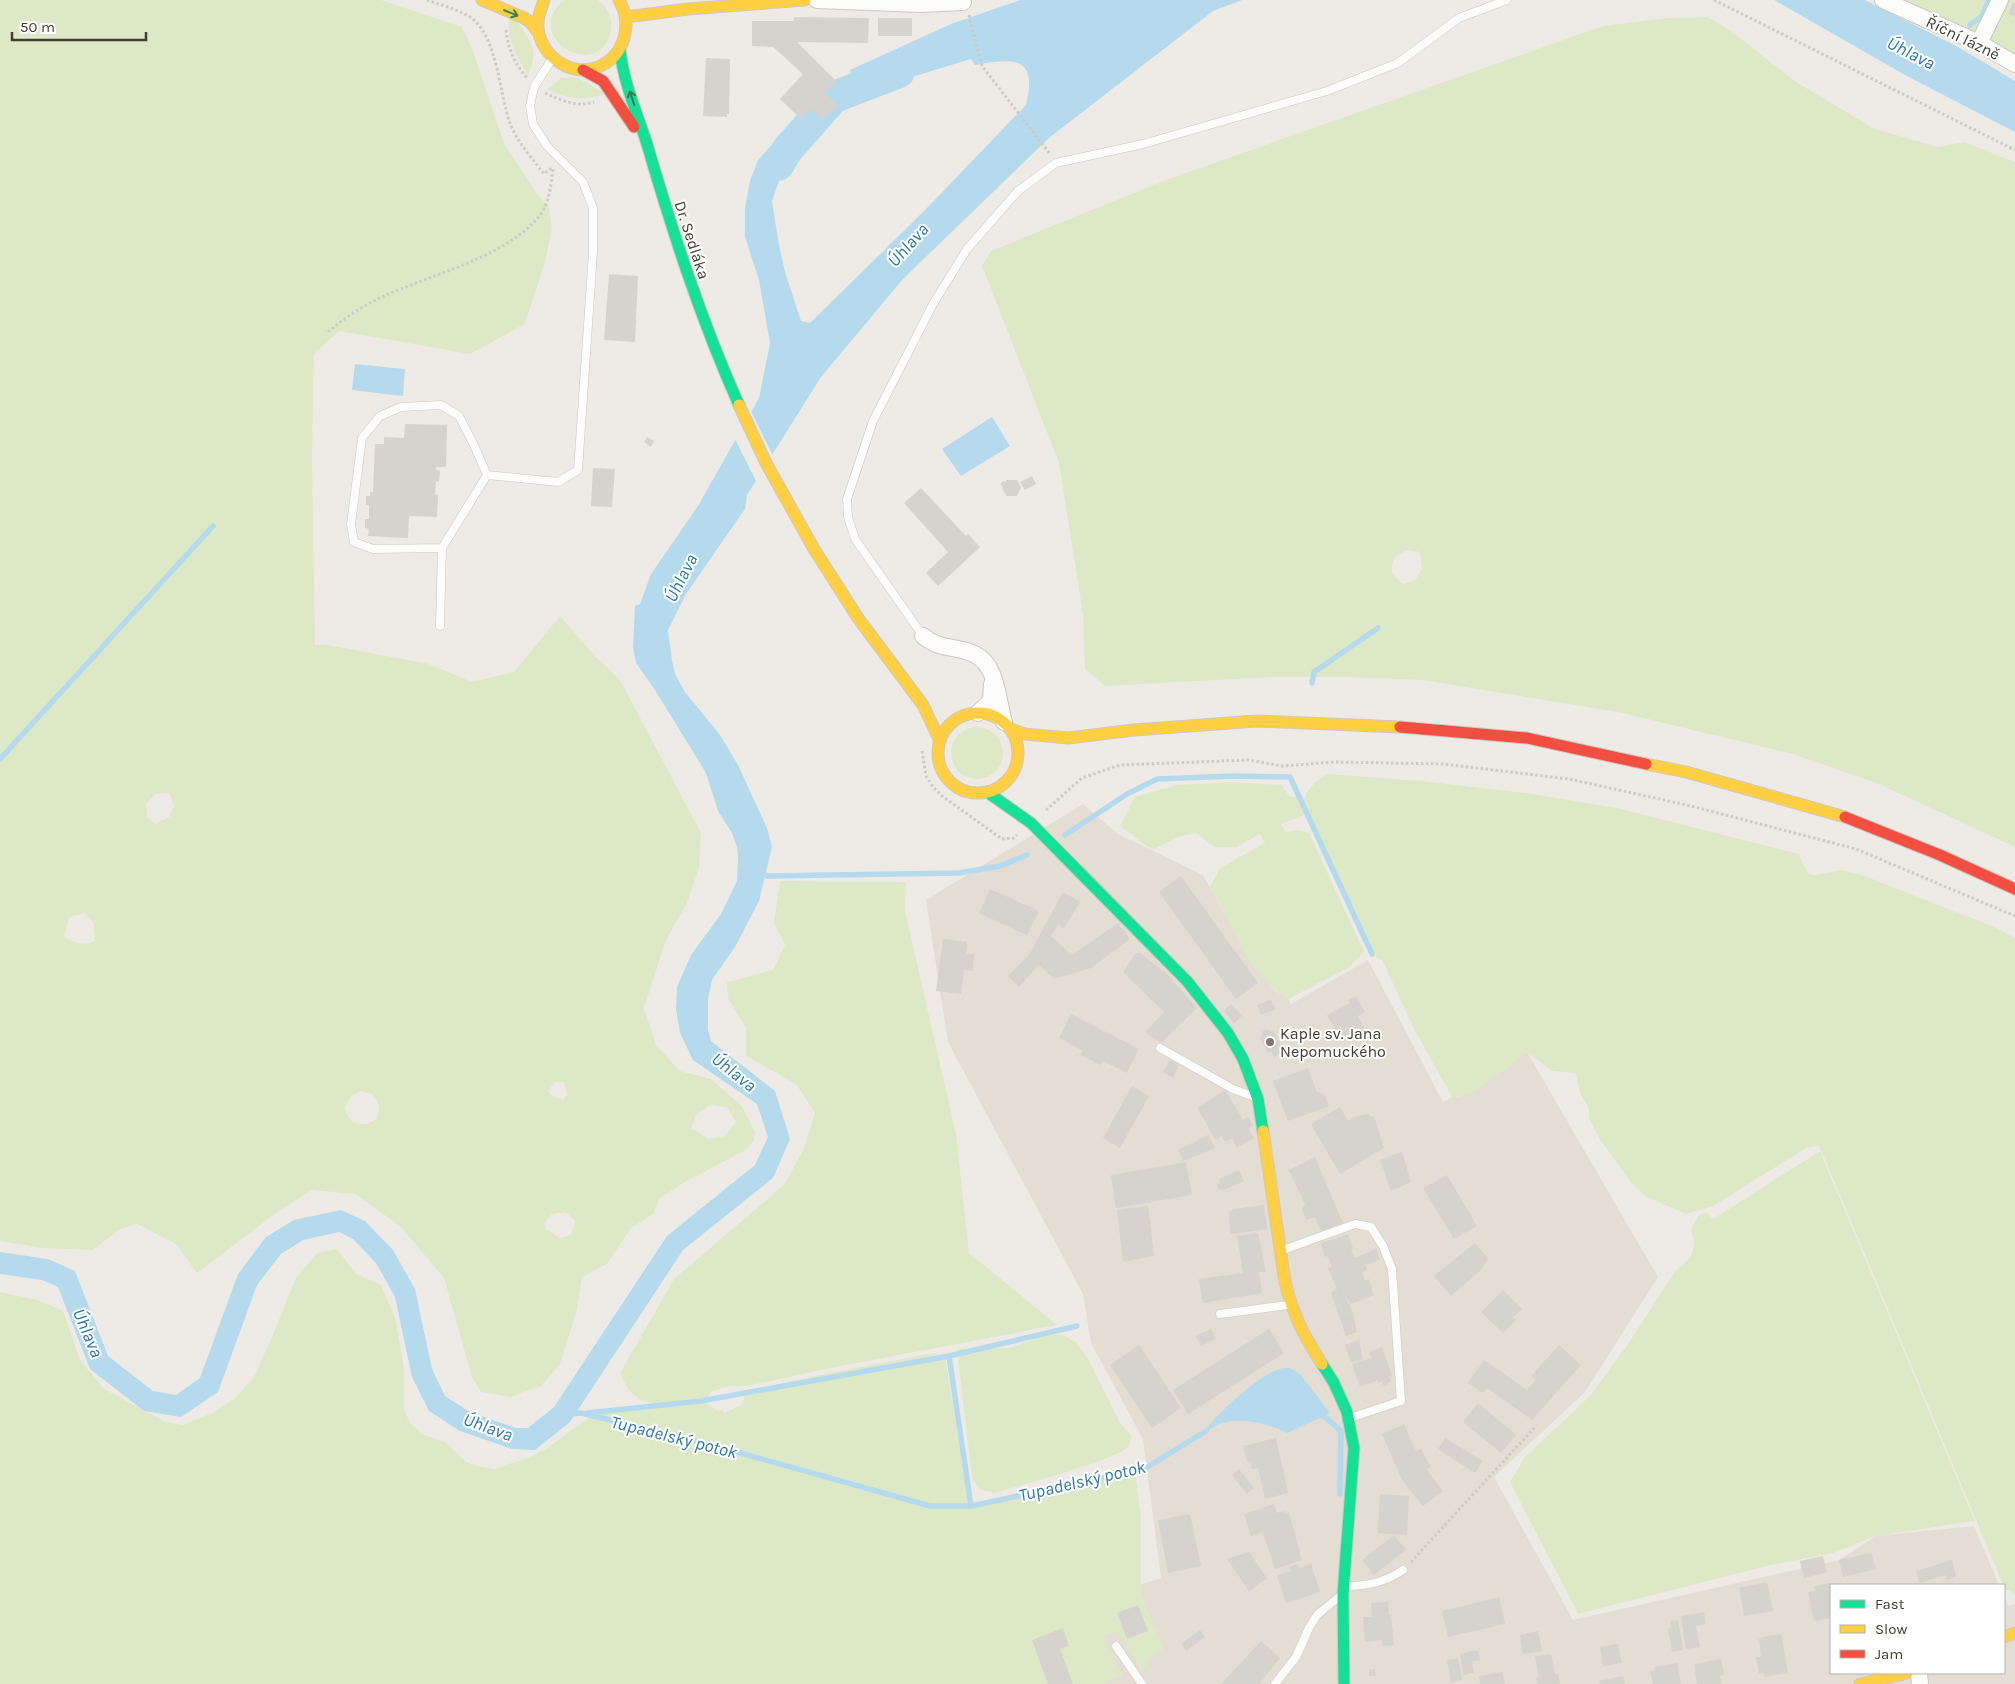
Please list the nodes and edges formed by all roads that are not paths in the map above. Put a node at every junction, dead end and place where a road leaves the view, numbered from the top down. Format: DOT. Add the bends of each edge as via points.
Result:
graph roads {
  1 [pos="482,0"];
  2 [pos="544,0"];
  3 [pos="619,0"];
  4 [pos="805,0"];
  5 [pos="817,0"];
  6 [pos="1506,0"];
  7 [pos="1883,0"];
  8 [pos="2000,0"];
  9 [pos="966,9"];
  10 [pos="626,17"];
  11 [pos="537,31"];
  12 [pos="1978,43"];
  13 [pos="620,49"];
  14 [pos="552,59"];
  15 [pos="2015,64"];
  16 [pos="583,70"];
  17 [pos="645,145"];
  18 [pos="487,475"];
  19 [pos="442,548"];
  20 [pos="440,626"];
  21 [pos="923,636"];
  22 [pos="992,675"];
  23 [pos="923,705"];
  24 [pos="978,713"];
  25 [pos="958,718"];
  26 [pos="1007,726"];
  27 [pos="1068,738"];
  28 [pos="940,741"];
  29 [pos="1044,747"];
  30 [pos="1030,753"];
  31 [pos="1017,764"];
  32 [pos="1009,779"];
  33 [pos="987,792"];
  34 [pos="1031,823"];
  35 [pos="2015,889"];
  36 [pos="1160,1048"];
  37 [pos="1258,1099"];
  38 [pos="1281,1250"];
  39 [pos="1290,1304"];
  40 [pos="1220,1314"];
  41 [pos="1350,1418"];
  42 [pos="1403,1570"];
  43 [pos="1343,1590"];
  44 [pos="1116,1646"];
  45 [pos="1903,1674"];
  46 [pos="1142,1684"];
  47 [pos="1275,1684"];
  48 [pos="1344,1684"];
  49 [pos="1860,1684"];
  1 -- 11 [label="main road, one-way" via="524,18"];
  2 -- 11 [label="main road" via="539,10"];
  3 -- 10 [label="main road"];
  4 -- 10 [label="main road"];
  5 -- 9 [label="street"];
  6 -- 21 [label="lane" via="1459,18 1398,62 1327,91 1142,144 1056,163 1018,191 967,249 933,304 873,421 847,499 848,518 855,539"];
  7 -- 12 [label="street, Říční lázně"];
  8 -- 12 [label="street"];
  10 -- 13 [label="main road, Dr. Sedláka" via="627,28"];
  11 -- 14 [label="main road" via="540,42"];
  12 -- 15 [label="street, Říční lázně"];
  13 -- 16 [label="main road" via="604,64"];
  17 -- 13 [label="main road, Dr. Sedláka, one-way" via="622,68"];
  14 -- 16 [label="main road, Dr. Sedláka" via="572,69"];
  14 -- 18 [label="lane" via="534,87 530,106 533,124 547,146 583,182 593,208 593,252 578,470 558,482"];
  16 -- 17 [label="main road, Dr. Sedláka" via="603,81"];
  17 -- 23 [label="main road, Dr. Sedláka" via="712,343 766,463 814,549 858,618"];
  18 -- 19 [label="lane"];
  18 -- 19 [label="lane" via="459,416 442,406 401,407 380,416 362,438 351,524 354,542 374,549"];
  19 -- 20 [label="lane"];
  21 -- 22 [label="street" via="932,644 965,650 978,656 990,666"];
  22 -- 24 [label="street" via="991,701"];
  22 -- 26 [label="street"];
  23 -- 25 [label="main road"];
  23 -- 28 [label="main road, Dr. Sedláka"];
  24 -- 25 [label="main road"];
  24 -- 26 [label="main road" via="997,718"];
  25 -- 28 [label="main road"];
  26 -- 27 [label="main road" via="1025,734"];
  26 -- 31 [label="main road" via="1017,746"];
  27 -- 29 [label="main road"];
  27 -- 35 [label="main road" via="1257,721 1391,726 1528,738 1686,772 1848,818"];
  28 -- 33 [label="main road" via="939,759 946,776 960,788"];
  30 -- 31 [label="main road"];
  31 -- 32 [label="main road"];
  32 -- 33 [label="main road"];
  32 -- 34 [label="main road" via="1012,793"];
  33 -- 34 [label="main road"];
  34 -- 37 [label="main road" via="1187,981 1228,1034 1243,1059"];
  36 -- 37 [label="lane" via="1233,1089"];
  37 -- 38 [label="main road"];
  38 -- 39 [label="main road"];
  38 -- 41 [label="lane" via="1355,1224 1371,1227 1383,1246 1392,1269 1401,1401"];
  39 -- 40 [label="lane"];
  39 -- 41 [label="main road" via="1298,1325 1339,1390"];
  41 -- 43 [label="main road" via="1354,1448"];
  42 -- 43 [label="lane" via="1390,1579"];
  43 -- 47 [label="lane" via="1317,1614 1296,1657"];
  43 -- 48 [label="main road"];
  44 -- 46 [label="lane"];
  45 -- 49 [label="main road"];
}
